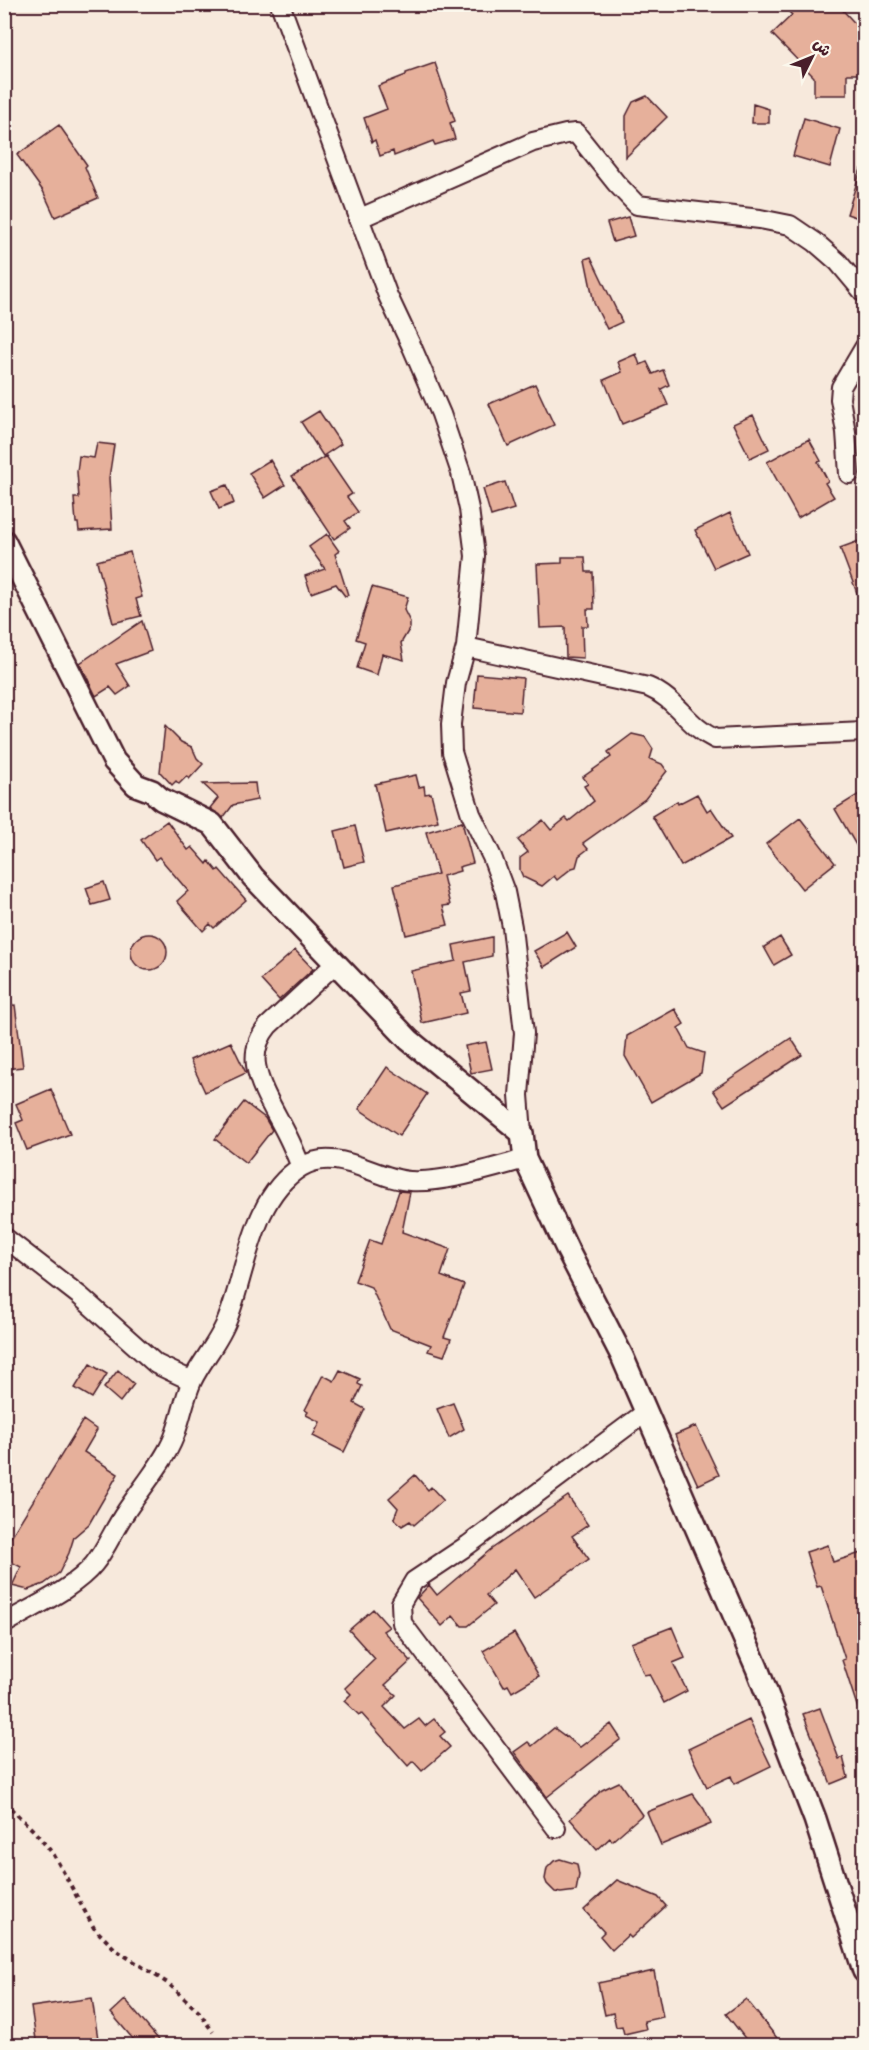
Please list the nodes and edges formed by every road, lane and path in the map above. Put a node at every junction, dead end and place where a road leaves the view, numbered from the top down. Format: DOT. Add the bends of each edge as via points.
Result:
graph roads {
  1 [pos="280,4"];
  2 [pos="358,219"];
  3 [pos="864,293"];
  4 [pos="864,348"];
  5 [pos="849,474"];
  6 [pos="4,541"];
  7 [pos="466,646"];
  8 [pos="864,732"];
  9 [pos="335,964"];
  10 [pos="522,1133"];
  11 [pos="525,1159"];
  12 [pos="301,1167"];
  13 [pos="4,1237"];
  14 [pos="192,1381"];
  15 [pos="646,1412"];
  16 [pos="4,1624"];
  17 [pos="4,1802"];
  18 [pos="556,1828"];
  19 [pos="864,1971"];
  20 [pos="213,2032"];
  1 -- 2 [label="street"];
  2 -- 3 [label="street" via="533,142 576,134 637,204 790,225 838,262"];
  2 -- 7 [label="street" via="441,414 460,473 475,556"];
  4 -- 5 [label="street" via="842,387 840,399"];
  6 -- 9 [label="street" via="114,761 135,785 212,824 253,877"];
  7 -- 8 [label="street" via="648,687 663,693 701,732 715,739"];
  7 -- 10 [label="street" via="456,683 452,752 471,814 505,892 512,927 524,1033 519,1095"];
  9 -- 10 [label="street" via="409,1040"];
  9 -- 12 [label="street" via="268,1026 257,1048 256,1065 267,1096"];
  10 -- 11 [label="street"];
  11 -- 12 [label="street" via="454,1176 410,1181 330,1159"];
  11 -- 15 [label="street"];
  12 -- 14 [label="street" via="273,1193 256,1229 228,1320"];
  13 -- 14 [label="street" via="80,1296 156,1365"];
  14 -- 16 [label="street" via="173,1440 94,1564 69,1586"];
  15 -- 18 [label="street" via="414,1581 400,1603 402,1623"];
  15 -- 19 [label="street" via="757,1668 815,1819"];
  17 -- 20 [label="path" via="54,1855 94,1928 116,1950 169,1984 199,2012"];
}
